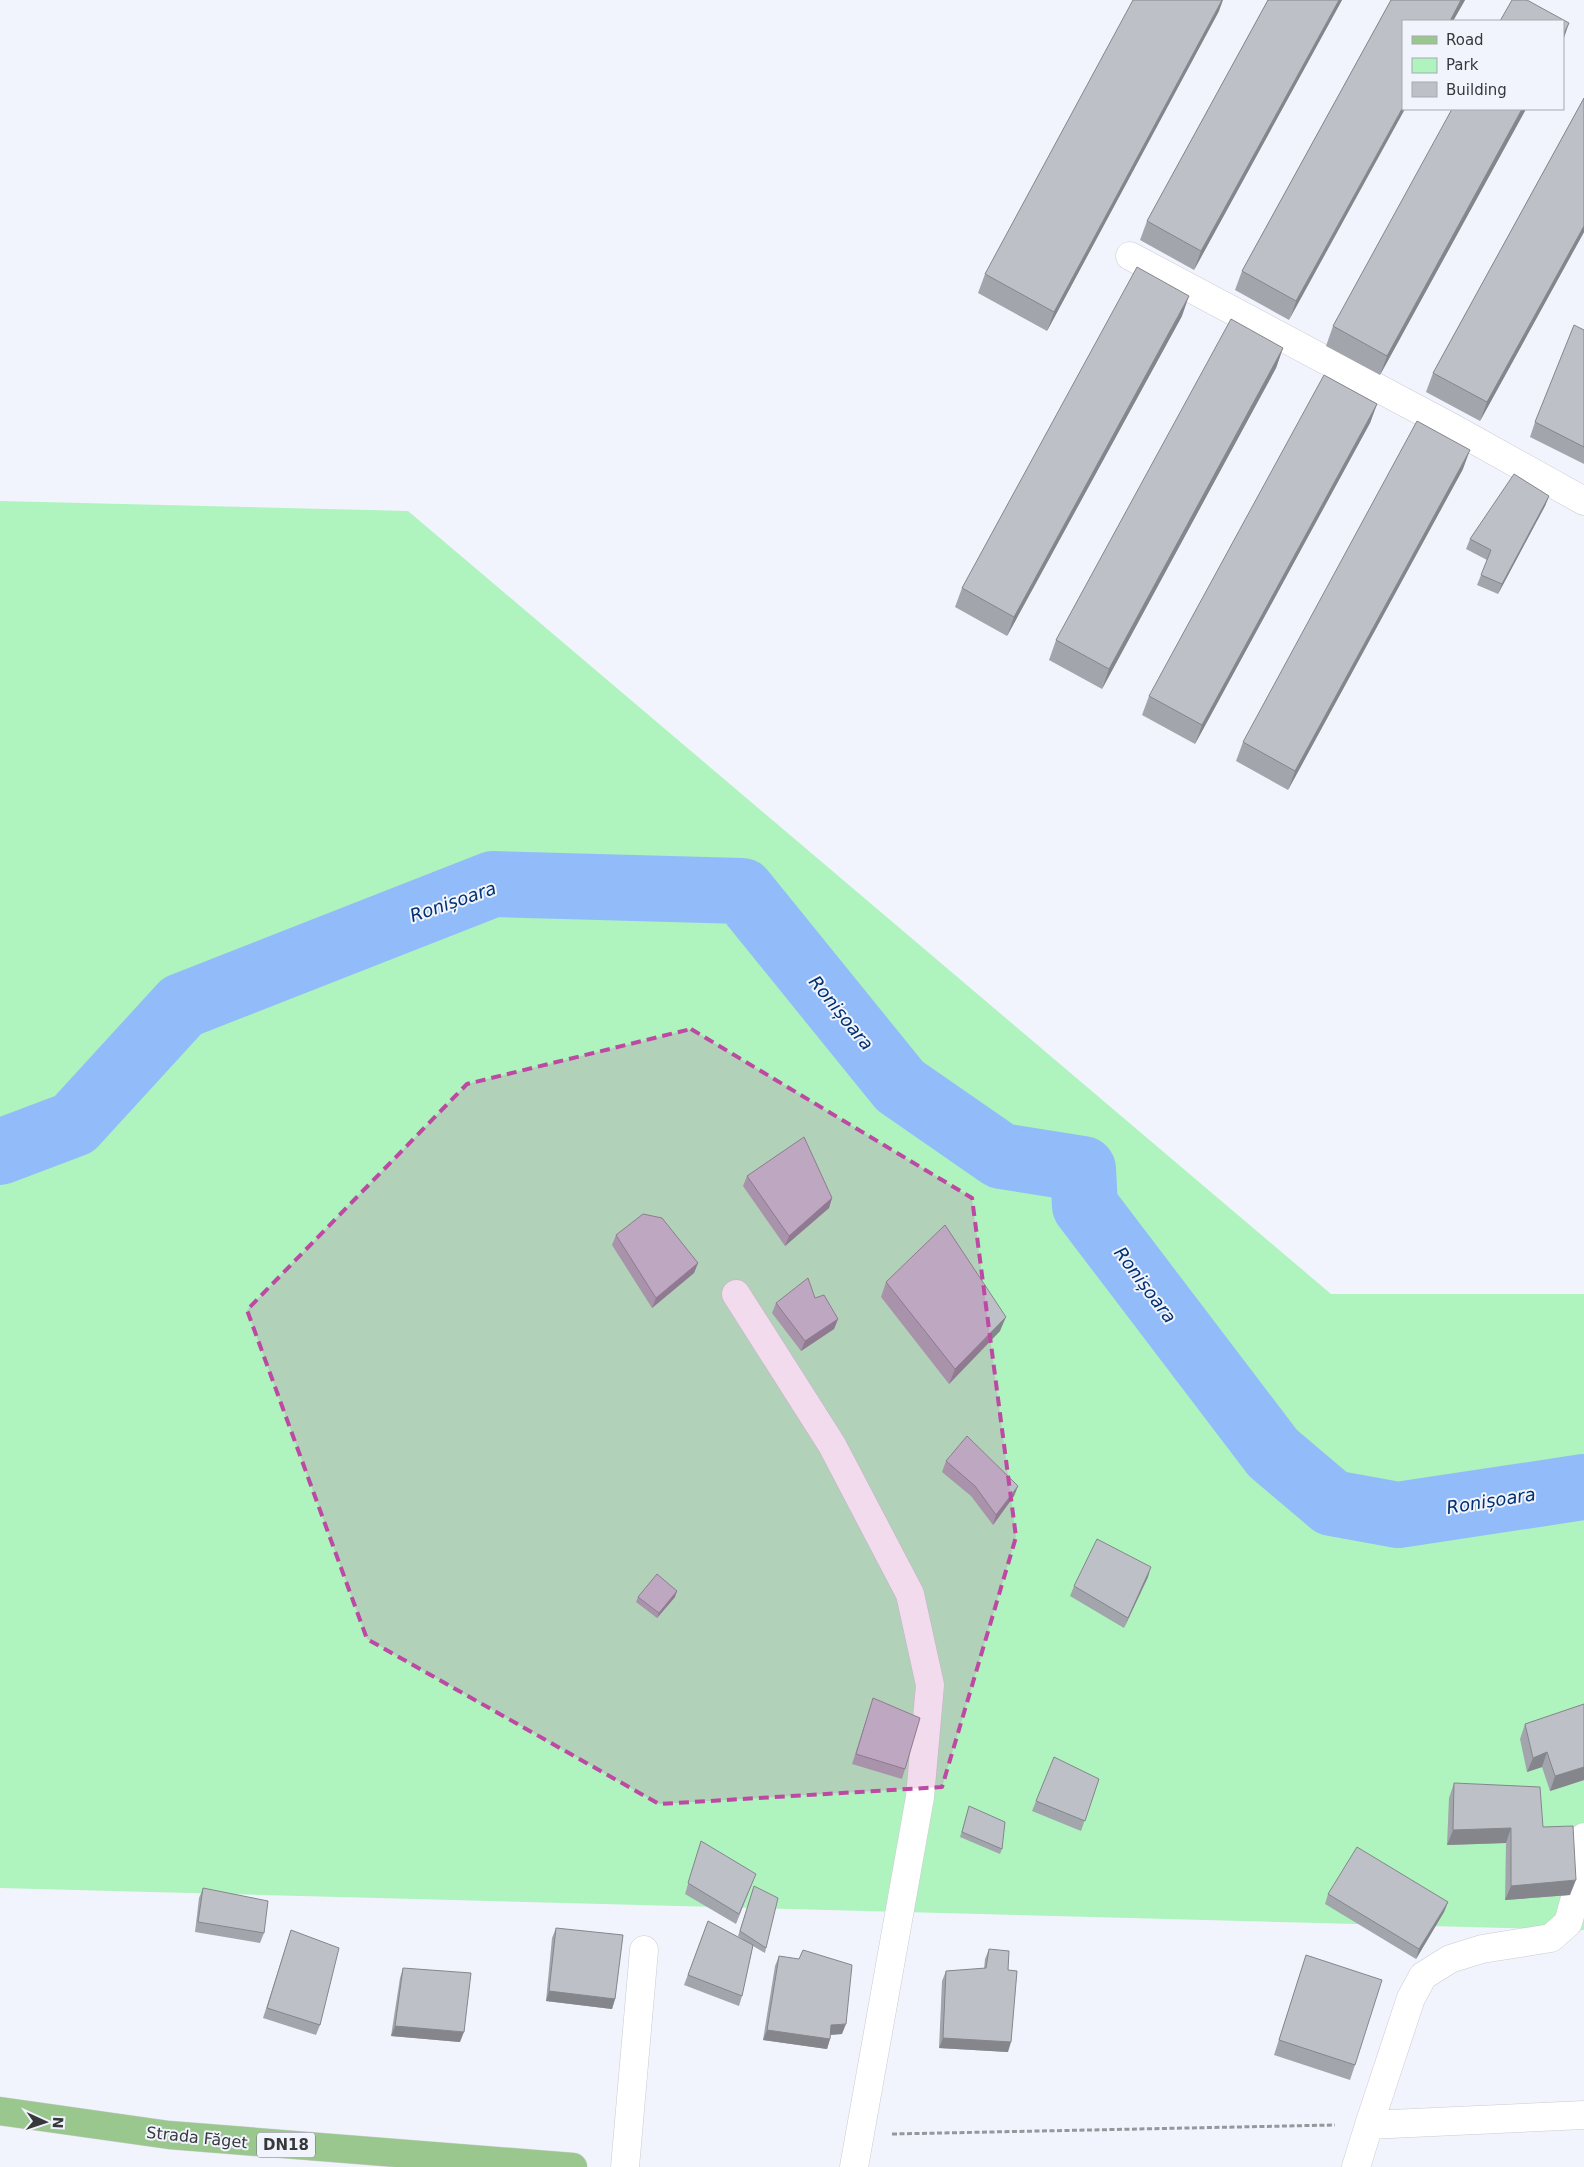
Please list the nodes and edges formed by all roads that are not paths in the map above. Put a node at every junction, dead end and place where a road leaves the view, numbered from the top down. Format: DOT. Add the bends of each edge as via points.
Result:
graph roads {
  1 [pos="1130,256"];
  2 [pos="1584,501"];
  3 [pos="736,1294"];
  4 [pos="1584,1837"];
  5 [pos="644,1950"];
  6 [pos="0,2111"];
  7 [pos="1584,2115"];
  8 [pos="1368,2124"];
  9 [pos="453,2163"];
  10 [pos="574,2167"];
  11 [pos="625,2167"];
  12 [pos="854,2167"];
  13 [pos="1356,2167"];
  1 -- 2 [label="street"];
  3 -- 12 [label="street" via="832,1445 910,1594 930,1684 920,1797"];
  4 -- 8 [label="street" via="1580,1880 1568,1923 1551,1938 1474,1951 1450,1959 1423,1976 1411,1998"];
  5 -- 11 [label="street"];
  6 -- 9 [label="main road, Strada Făget / DN18" via="169,2135"];
  7 -- 8 [label="street"];
  8 -- 13 [label="street"];
  9 -- 10 [label="main road, Strada Făget / DN18"];
}
